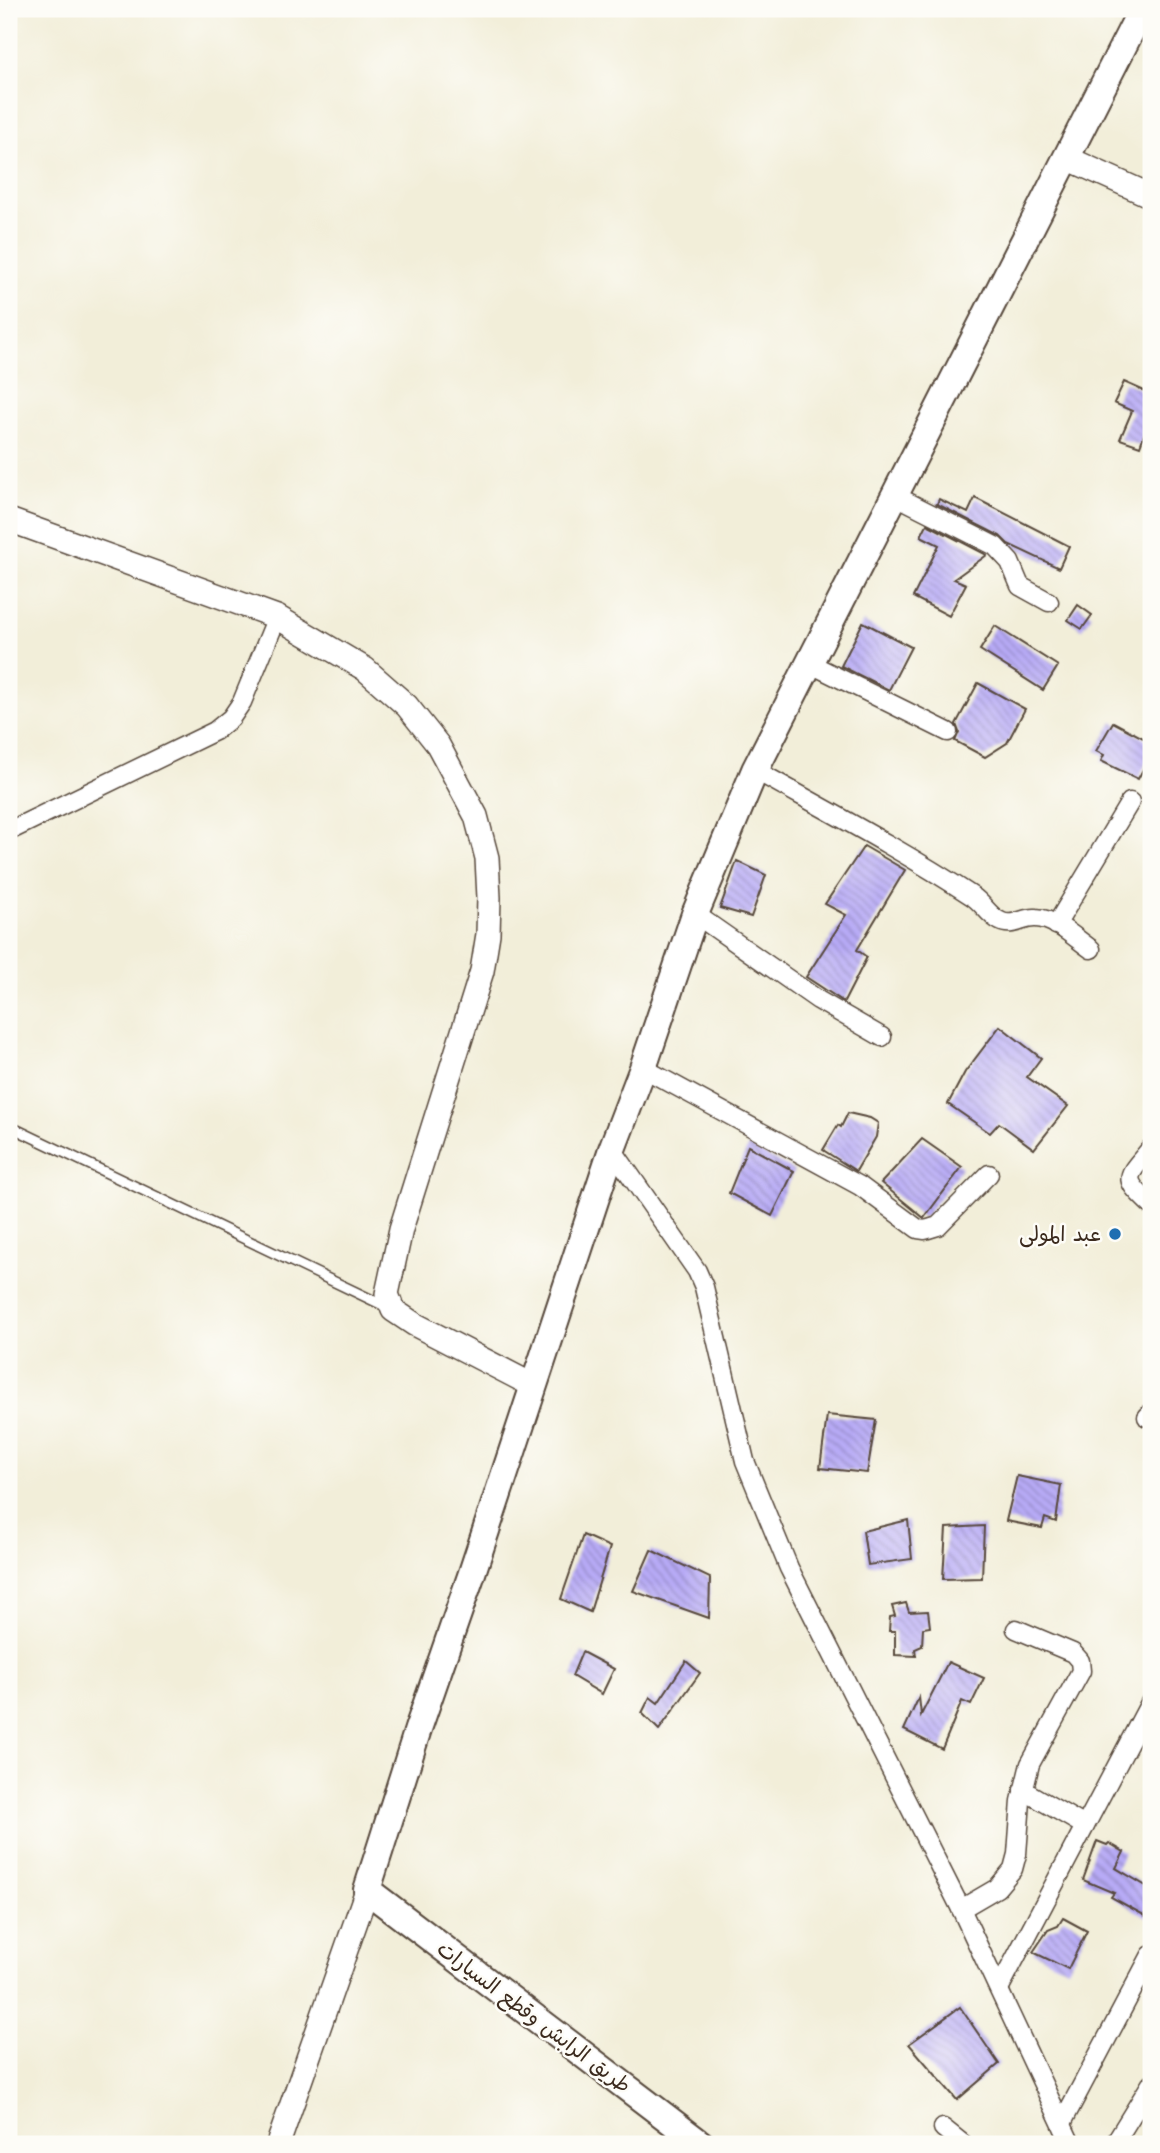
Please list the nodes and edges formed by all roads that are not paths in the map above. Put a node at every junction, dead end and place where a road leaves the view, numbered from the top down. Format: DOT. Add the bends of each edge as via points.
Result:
graph roads {
  1 [pos="1142,9"];
  2 [pos="1068,158"];
  3 [pos="1151,196"];
  4 [pos="894,495"];
  5 [pos="9,520"];
  6 [pos="1049,602"];
  7 [pos="277,617"];
  8 [pos="809,663"];
  9 [pos="948,732"];
  10 [pos="755,770"];
  11 [pos="1130,802"];
  12 [pos="9,831"];
  13 [pos="695,914"];
  14 [pos="1056,925"];
  15 [pos="1091,949"];
  16 [pos="882,1037"];
  17 [pos="643,1068"];
  18 [pos="9,1126"];
  19 [pos="1151,1148"];
  20 [pos="612,1149"];
  21 [pos="989,1174"];
  22 [pos="1151,1205"];
  23 [pos="393,1310"];
  24 [pos="534,1386"];
  25 [pos="1016,1629"];
  26 [pos="1151,1701"];
  27 [pos="1023,1790"];
  28 [pos="1085,1826"];
  29 [pos="367,1890"];
  30 [pos="961,1909"];
  31 [pos="1151,1955"];
  32 [pos="999,1989"];
  33 [pos="1151,2084"];
  34 [pos="1062,2123"];
  35 [pos="943,2128"];
  36 [pos="278,2144"];
  37 [pos="701,2144"];
  38 [pos="963,2144"];
  39 [pos="1071,2144"];
  40 [pos="1114,2144"];
  1 -- 2 [label="main road"];
  2 -- 3 [label="street"];
  2 -- 4 [label="main road"];
  4 -- 6 [label="street" via="995,546 1010,562 1020,586"];
  4 -- 8 [label="main road"];
  5 -- 7 [label="street"];
  7 -- 12 [label="street" via="242,702 215,731"];
  7 -- 23 [label="street" via="365,669 407,706 438,745 476,816 487,859 488,934 482,971 401,1229 387,1294"];
  8 -- 9 [label="street"];
  8 -- 10 [label="main road"];
  10 -- 13 [label="main road"];
  10 -- 14 [label="street" via="974,897 999,921 1009,924 1037,918"];
  11 -- 14 [label="street"];
  13 -- 16 [label="street" via="818,1000"];
  13 -- 17 [label="main road"];
  14 -- 15 [label="street"];
  17 -- 20 [label="main road"];
  17 -- 21 [label="street" via="860,1186 918,1228 938,1226"];
  18 -- 23 [label="lane"];
  19 -- 22 [label="street" via="1130,1173 1132,1187"];
  20 -- 24 [label="main road"];
  20 -- 30 [label="street" via="697,1271 745,1461 789,1568"];
  23 -- 24 [label="street"];
  24 -- 29 [label="main road"];
  25 -- 27 [label="street" via="1073,1653 1082,1667 1036,1750"];
  26 -- 28 [label="street"];
  27 -- 28 [label="street"];
  27 -- 30 [label="street" via="1013,1870 997,1888"];
  28 -- 32 [label="street"];
  29 -- 36 [label="street"];
  29 -- 37 [label="main road, طريق الرابش وقطع السيارات"];
  30 -- 32 [label="street"];
  31 -- 34 [label="street"];
  32 -- 34 [label="street"];
  33 -- 40 [label="street"];
  34 -- 39 [label="street"];
  35 -- 38 [label="street"];
}
